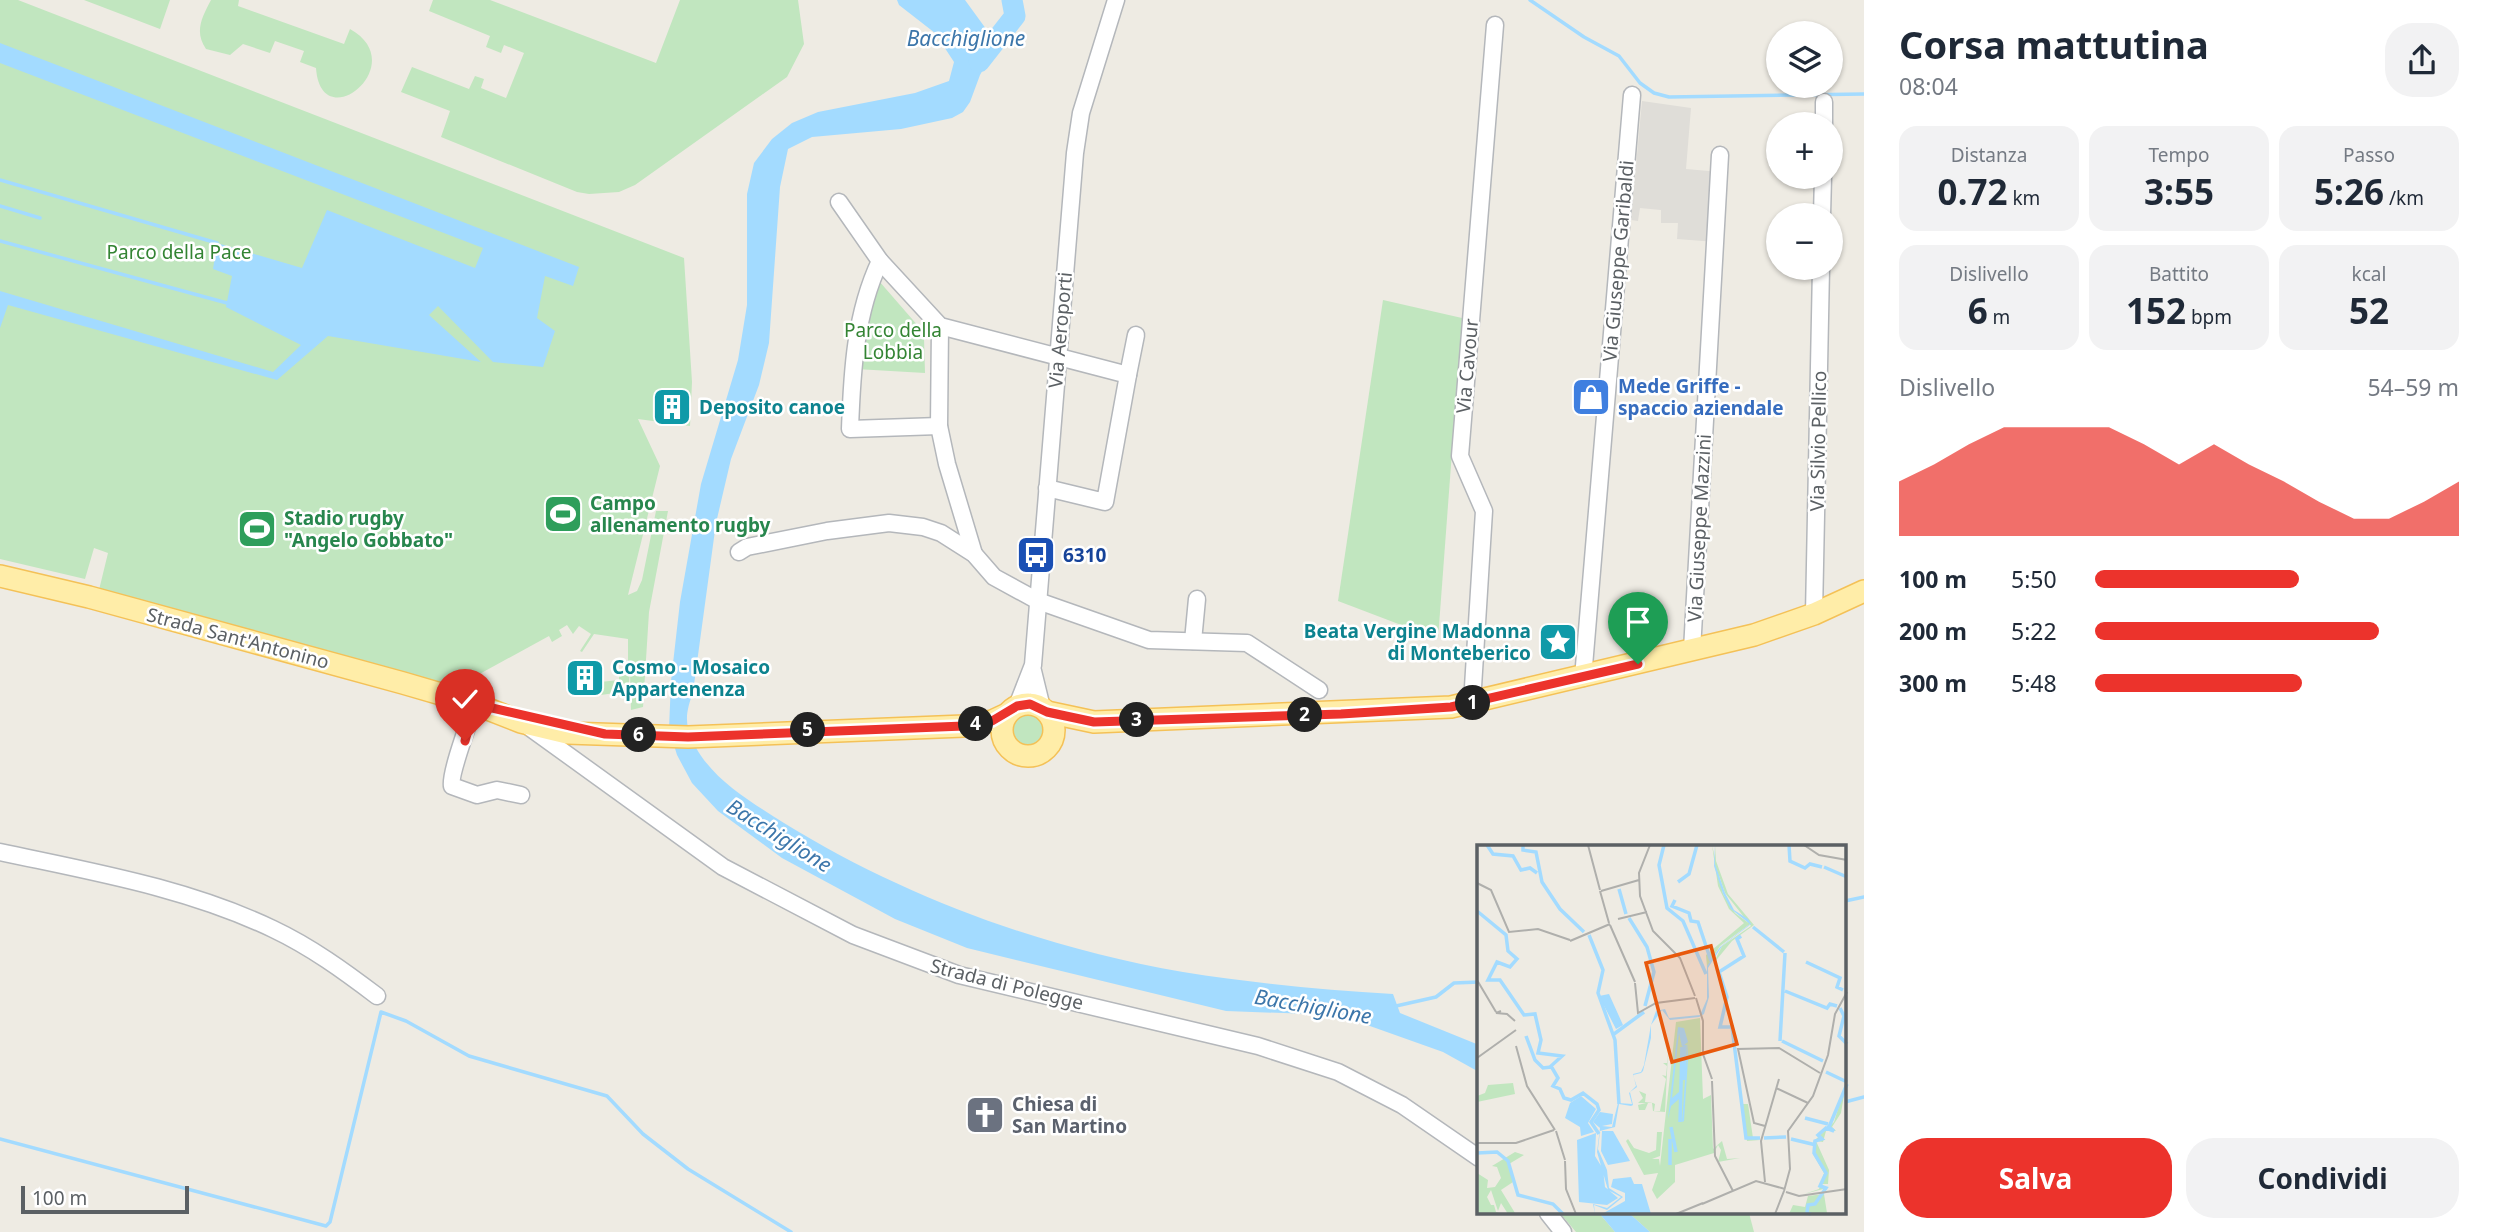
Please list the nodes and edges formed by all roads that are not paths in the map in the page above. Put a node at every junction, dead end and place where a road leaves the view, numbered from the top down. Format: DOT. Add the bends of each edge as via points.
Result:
graph roads {
  1 [pos="1116,0"];
  2 [pos="1495,25"];
  3 [pos="1632,95"];
  4 [pos="1824,102"];
  5 [pos="1824,112"];
  6 [pos="1720,155"];
  7 [pos="839,202"];
  8 [pos="880,261"];
  9 [pos="1821,280"];
  10 [pos="940,326"];
  11 [pos="1136,335"];
  12 [pos="1057,355"];
  13 [pos="1128,375"];
  14 [pos="939,426"];
  15 [pos="1047,488"];
  16 [pos="739,552"];
  17 [pos="974,554"];
  18 [pos="0,576"];
  19 [pos="1864,591"];
  20 [pos="1197,598"];
  21 [pos="1038,601"];
  22 [pos="1814,614"];
  23 [pos="1193,642"];
  24 [pos="1692,650"];
  25 [pos="1033,665"];
  26 [pos="1583,678"];
  27 [pos="1319,690"];
  28 [pos="1472,703"];
  29 [pos="477,705"];
  30 [pos="1012,710"];
  31 [pos="1045,710"];
  32 [pos="1094,722"];
  33 [pos="964,726"];
  34 [pos="564,735"];
  35 [pos="1004,740"];
  36 [pos="1052,741"];
  37 [pos="521,796"];
  38 [pos="0,852"];
  39 [pos="377,996"];
  40 [pos="1477,1157"];
  41 [pos="1549,1214"];
  42 [pos="1563,1232"];
  1 -- 12 [label="street, Via Aeroporti" via="1081,113"];
  2 -- 28 [label="street, Via Cavour" via="1460,456 1484,512"];
  3 -- 26 [label="street, Via Giuseppe Garibaldi"];
  4 -- 5 [label="street"];
  6 -- 24 [label="street, Via Giuseppe Mazzini"];
  7 -- 8 [label="street"];
  8 -- 10 [label="street"];
  8 -- 14 [label="street" via="870,284 852,366 850,429"];
  9 -- 22 [label="street, Via Silvio Pellico"];
  10 -- 12 [label="street"];
  10 -- 14 [label="street"];
  11 -- 13 [label="street"];
  12 -- 13 [label="street"];
  12 -- 15 [label="street, Via Aeroporti"];
  13 -- 15 [label="street" via="1105,502"];
  14 -- 17 [label="street"];
  15 -- 21 [label="street, Via Aeroporti"];
  16 -- 17 [label="street" via="827,531 889,523 941,533"];
  17 -- 21 [label="street" via="994,577"];
  18 -- 29 [label="main road, Strada Sant'Antonino"];
  19 -- 22 [label="main road"];
  20 -- 23 [label="street"];
  21 -- 23 [label="street" via="1149,640"];
  21 -- 25 [label="street, Via Aeroporti"];
  22 -- 24 [label="main road"];
  23 -- 27 [label="street" via="1247,643"];
  24 -- 26 [label="main road"];
  25 -- 30 [label="street, Via Aeroporti"];
  25 -- 31 [label="street, Via Aeroporti"];
  26 -- 28 [label="main road"];
  28 -- 32 [label="main road" via="1341,714"];
  29 -- 34 [label="main road, Strada Sant'Antonino"];
  29 -- 34 [label="main road, Strada Sant'Antonino"];
  29 -- 37 [label="street" via="450,779 452,786 477,795 497,790"];
  30 -- 31 [label="main road" via="1030,704"];
  30 -- 33 [label="main road" via="992,721"];
  30 -- 35 [label="main road" via="1002,727"];
  31 -- 32 [label="main road"];
  31 -- 36 [label="main road" via="1054,726"];
  32 -- 36 [label="main road"];
  33 -- 34 [label="main road"];
  33 -- 35 [label="main road"];
  34 -- 40 [label="street, Strada di Polegge" via="723,867 853,935 959,975 1316,1064 1402,1105"];
  35 -- 36 [label="main road" via="1014,752 1028,756 1042,752"];
  38 -- 39 [label="street" via="190,897 295,940"];
  41 -- 42 [label="street"];
}
